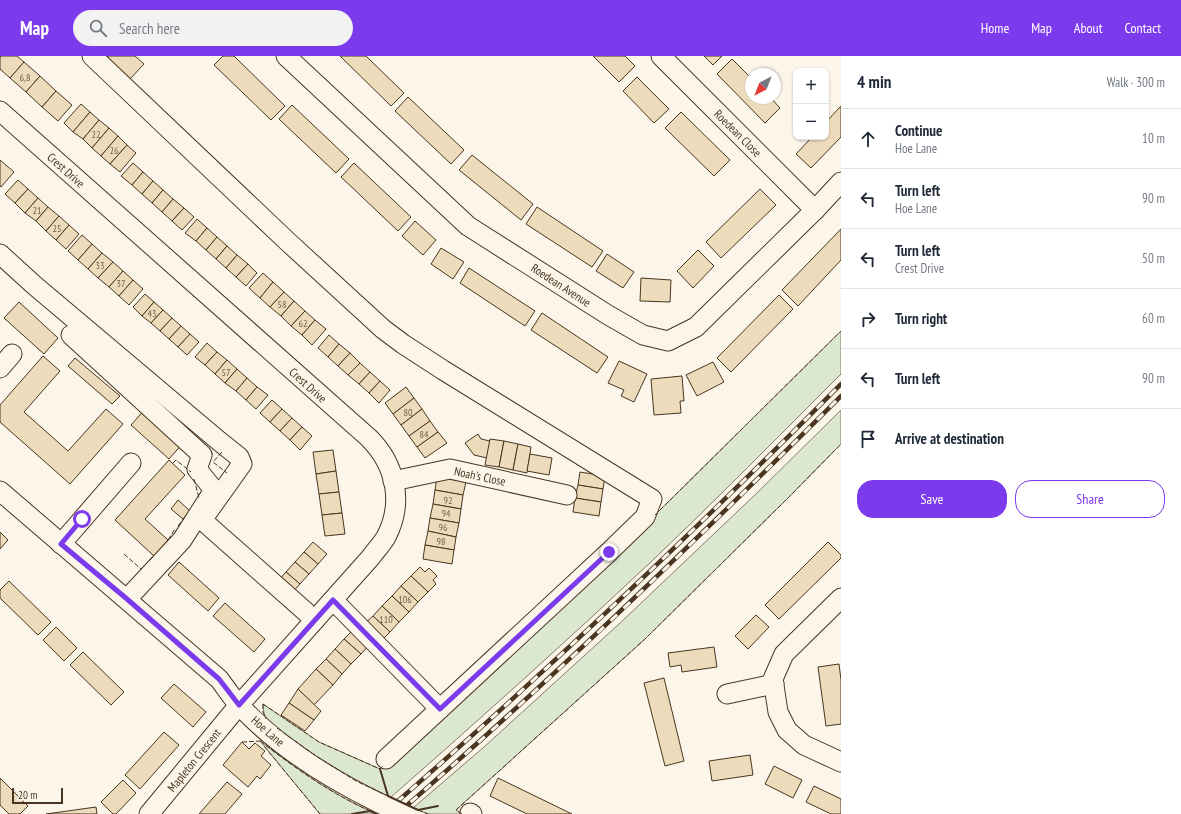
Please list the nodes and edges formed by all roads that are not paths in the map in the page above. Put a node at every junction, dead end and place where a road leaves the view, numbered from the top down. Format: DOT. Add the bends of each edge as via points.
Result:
graph roads {
  1 [pos="92,56"];
  2 [pos="286,56"];
  3 [pos="661,56"];
  4 [pos="0,111"];
  5 [pos="841,182"];
  6 [pos="815,210"];
  7 [pos="0,254"];
  8 [pos="71,335"];
  9 [pos="130,463"];
  10 [pos="393,481"];
  11 [pos="0,491"];
  12 [pos="567,495"];
  13 [pos="61,544"];
  14 [pos="841,598"];
  15 [pos="127,599"];
  16 [pos="333,600"];
  17 [pos="315,620"];
  18 [pos="774,684"];
  19 [pos="726,694"];
  20 [pos="239,705"];
  21 [pos="440,709"];
  22 [pos="386,759"];
  23 [pos="841,762"];
  24 [pos="149,814"];
  25 [pos="403,814"];
  1 -- 21 [label="street" via="383,329 443,370 652,499 645,517"];
  2 -- 6 [label="street, Roedean Avenue" via="468,226 643,335 668,341 696,327"];
  3 -- 6 [label="street, Roedean Close"];
  4 -- 10 [label="street, Crest Drive" via="369,438 386,458"];
  5 -- 6 [label="street, Roedean Avenue"];
  7 -- 17 [label="street" via="51,300 239,457 242,464 202,520"];
  8 -- 15 [label="street" via="202,455 197,469 214,490 182,540"];
  9 -- 13 [label="street"];
  10 -- 12 [label="street, Noah's Close" via="450,469"];
  10 -- 16 [label="street, Crest Drive" via="395,509 385,538"];
  11 -- 13 [label="street, Hoe Lane"];
  13 -- 15 [label="street, Hoe Lane"];
  14 -- 18 [label="street" via="784,654 773,679"];
  15 -- 20 [label="street, Hoe Lane" via="219,679"];
  16 -- 17 [label="street, Crest Drive"];
  16 -- 21 [label="street"];
  17 -- 20 [label="street, Crest Drive"];
  18 -- 19 [label="street"];
  18 -- 23 [label="street" via="778,712 787,730 804,745"];
  20 -- 24 [label="street, Mapleton Crescent"];
  20 -- 25 [label="street, Hoe Lane, bridge" via="271,736 314,767"];
  21 -- 22 [label="street"];
}
